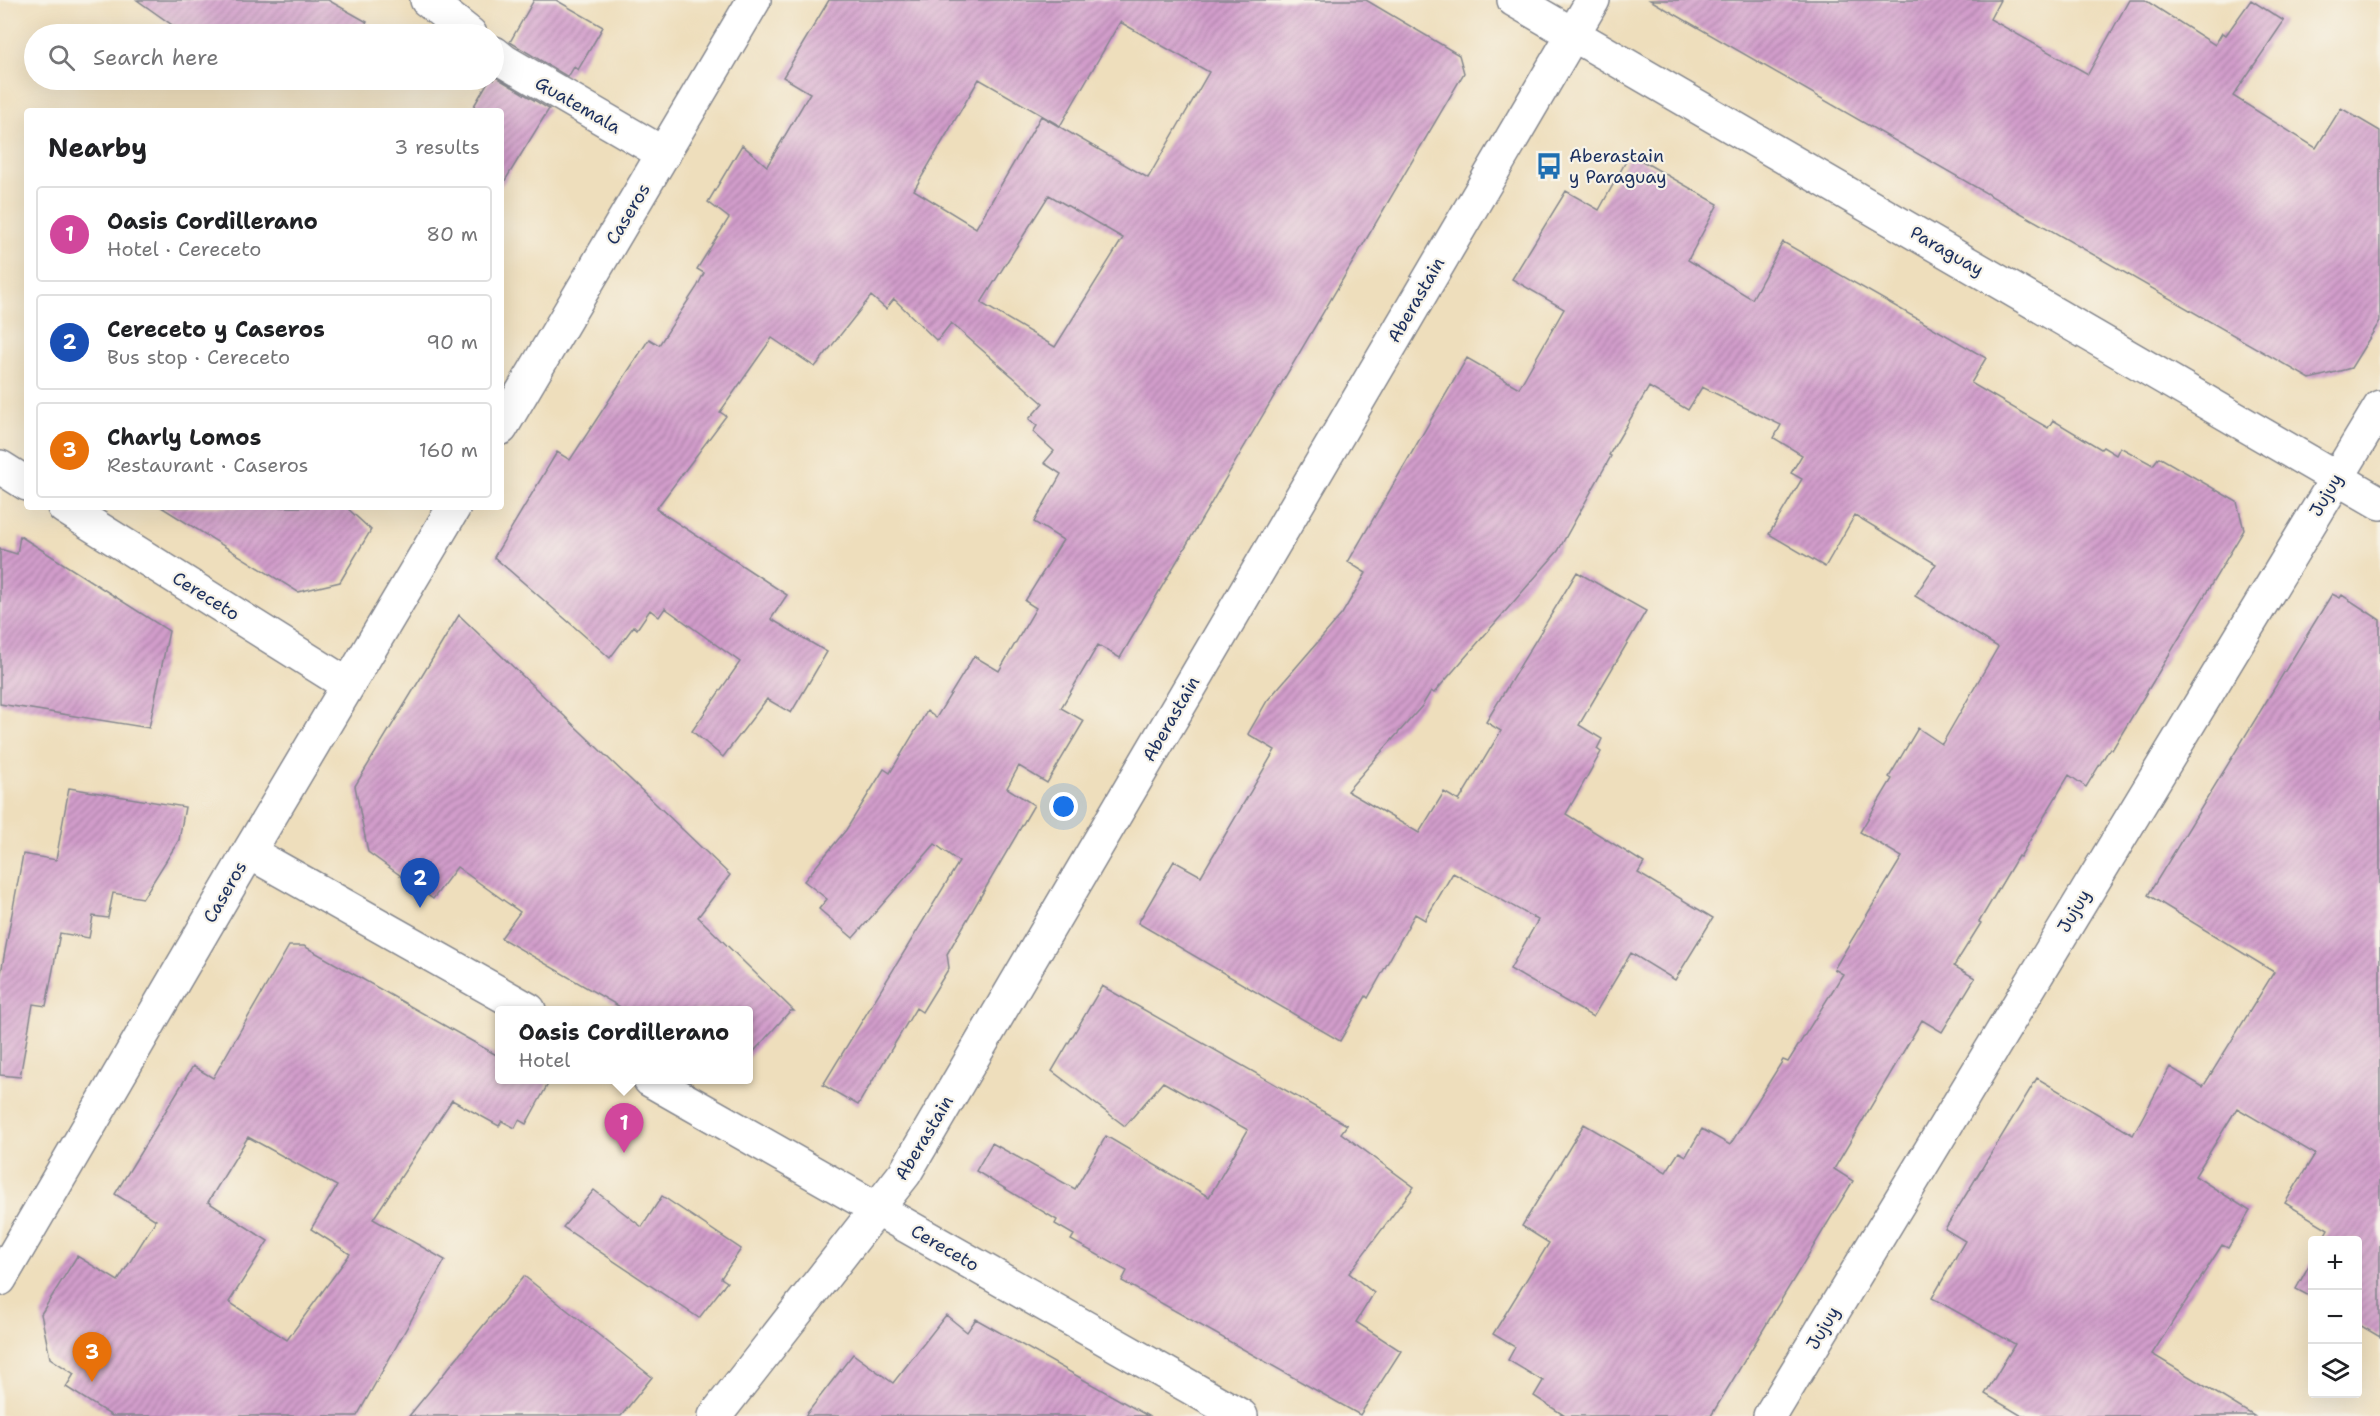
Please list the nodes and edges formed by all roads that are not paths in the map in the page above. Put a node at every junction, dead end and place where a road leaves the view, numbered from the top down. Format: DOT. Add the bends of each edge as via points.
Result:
graph roads {
  1 [pos="427,0"];
  2 [pos="754,0"];
  3 [pos="1514,0"];
  4 [pos="1593,0"];
  5 [pos="457,24"];
  6 [pos="1572,34"];
  7 [pos="504,61"];
  8 [pos="664,154"];
  9 [pos="2380,407"];
  10 [pos="504,423"];
  11 [pos="0,467"];
  12 [pos="2336,477"];
  13 [pos="24,482"];
  14 [pos="2380,503"];
  15 [pos="68,510"];
  16 [pos="452,510"];
  17 [pos="348,685"];
  18 [pos="249,852"];
  19 [pos="520,1006"];
  20 [pos="657,1084"];
  21 [pos="877,1209"];
  22 [pos="0,1279"];
  23 [pos="716,1416"];
  24 [pos="1240,1416"];
  25 [pos="1770,1416"];
  1 -- 5 [label="street"];
  2 -- 8 [label="street, Caseros"];
  3 -- 6 [label="street, Paraguay"];
  4 -- 6 [label="street, Aberastain"];
  6 -- 12 [label="street, Paraguay"];
  6 -- 21 [label="street, Aberastain" via="905,1173"];
  7 -- 8 [label="street, Guatemala"];
  8 -- 10 [label="street, Caseros"];
  9 -- 12 [label="street, Jujuy"];
  11 -- 13 [label="street"];
  12 -- 14 [label="street, Paraguay"];
  12 -- 25 [label="street, Jujuy"];
  15 -- 17 [label="street, Cereceto"];
  16 -- 17 [label="street, Caseros"];
  17 -- 18 [label="street, Caseros"];
  18 -- 19 [label="street"];
  18 -- 22 [label="street, Caseros"];
  20 -- 21 [label="street, Cereceto"];
  21 -- 23 [label="street, Aberastain"];
  21 -- 24 [label="street, Cereceto"];
}
